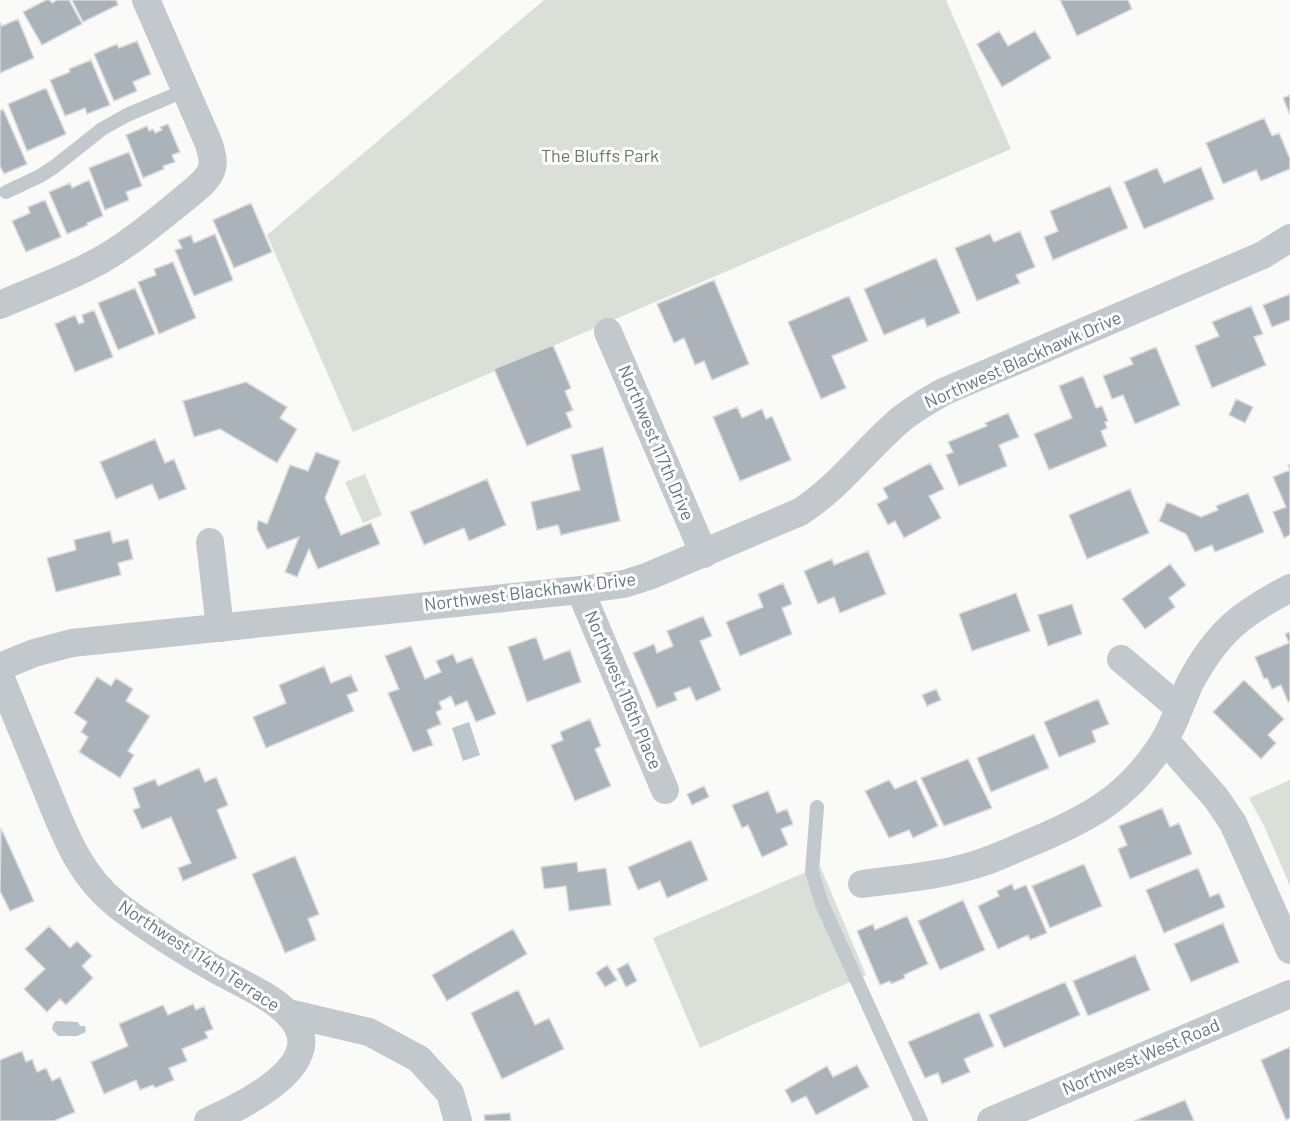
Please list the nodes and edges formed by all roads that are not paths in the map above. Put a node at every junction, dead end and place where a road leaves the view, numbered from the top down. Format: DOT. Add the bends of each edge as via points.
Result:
graph roads {
  1 [pos="146,0"];
  2 [pos="186,90"];
  3 [pos="6,192"];
  4 [pos="1290,238"];
  5 [pos="0,305"];
  6 [pos="608,332"];
  7 [pos="210,542"];
  8 [pos="704,554"];
  9 [pos="1290,588"];
  10 [pos="580,590"];
  11 [pos="220,628"];
  12 [pos="1121,659"];
  13 [pos="0,667"];
  14 [pos="0,676"];
  15 [pos="1179,708"];
  16 [pos="1165,740"];
  17 [pos="665,790"];
  18 [pos="817,807"];
  19 [pos="862,884"];
  20 [pos="1290,950"];
  21 [pos="1290,994"];
  22 [pos="288,1013"];
  23 [pos="208,1121"];
  24 [pos="458,1121"];
  25 [pos="921,1121"];
  26 [pos="991,1121"];
  1 -- 2 [label="street"];
  2 -- 3 [label="lane" via="109,125 54,167"];
  2 -- 5 [label="street" via="212,157 212,170 201,183 110,255"];
  4 -- 8 [label="street, Northwest Blackhawk Drive" via="1263,255 943,392 899,421 820,499 800,512"];
  6 -- 8 [label="street, Northwest 117th Drive"];
  7 -- 11 [label="street"];
  8 -- 10 [label="street, Northwest Blackhawk Drive" via="624,584"];
  9 -- 15 [label="street" via="1228,628 1206,656"];
  10 -- 11 [label="street, Northwest Blackhawk Drive"];
  10 -- 17 [label="street, Northwest 116th Place"];
  11 -- 13 [label="street, Northwest Blackhawk Drive" via="72,643"];
  12 -- 15 [label="street"];
  14 -- 22 [label="street, Northwest 114th Terrace" via="67,840 93,883 135,917"];
  15 -- 16 [label="street"];
  16 -- 19 [label="street" via="1109,803 1070,827 975,865"];
  16 -- 20 [label="street" via="1233,823"];
  18 -- 25 [label="lane" via="812,872 822,904"];
  21 -- 26 [label="street, Northwest West Road"];
  22 -- 23 [label="street, Northwest 114th Terrace" via="301,1038 292,1065 258,1095"];
  22 -- 24 [label="street, Northwest 114th Terrace" via="369,1032 419,1059 450,1094"];
}
